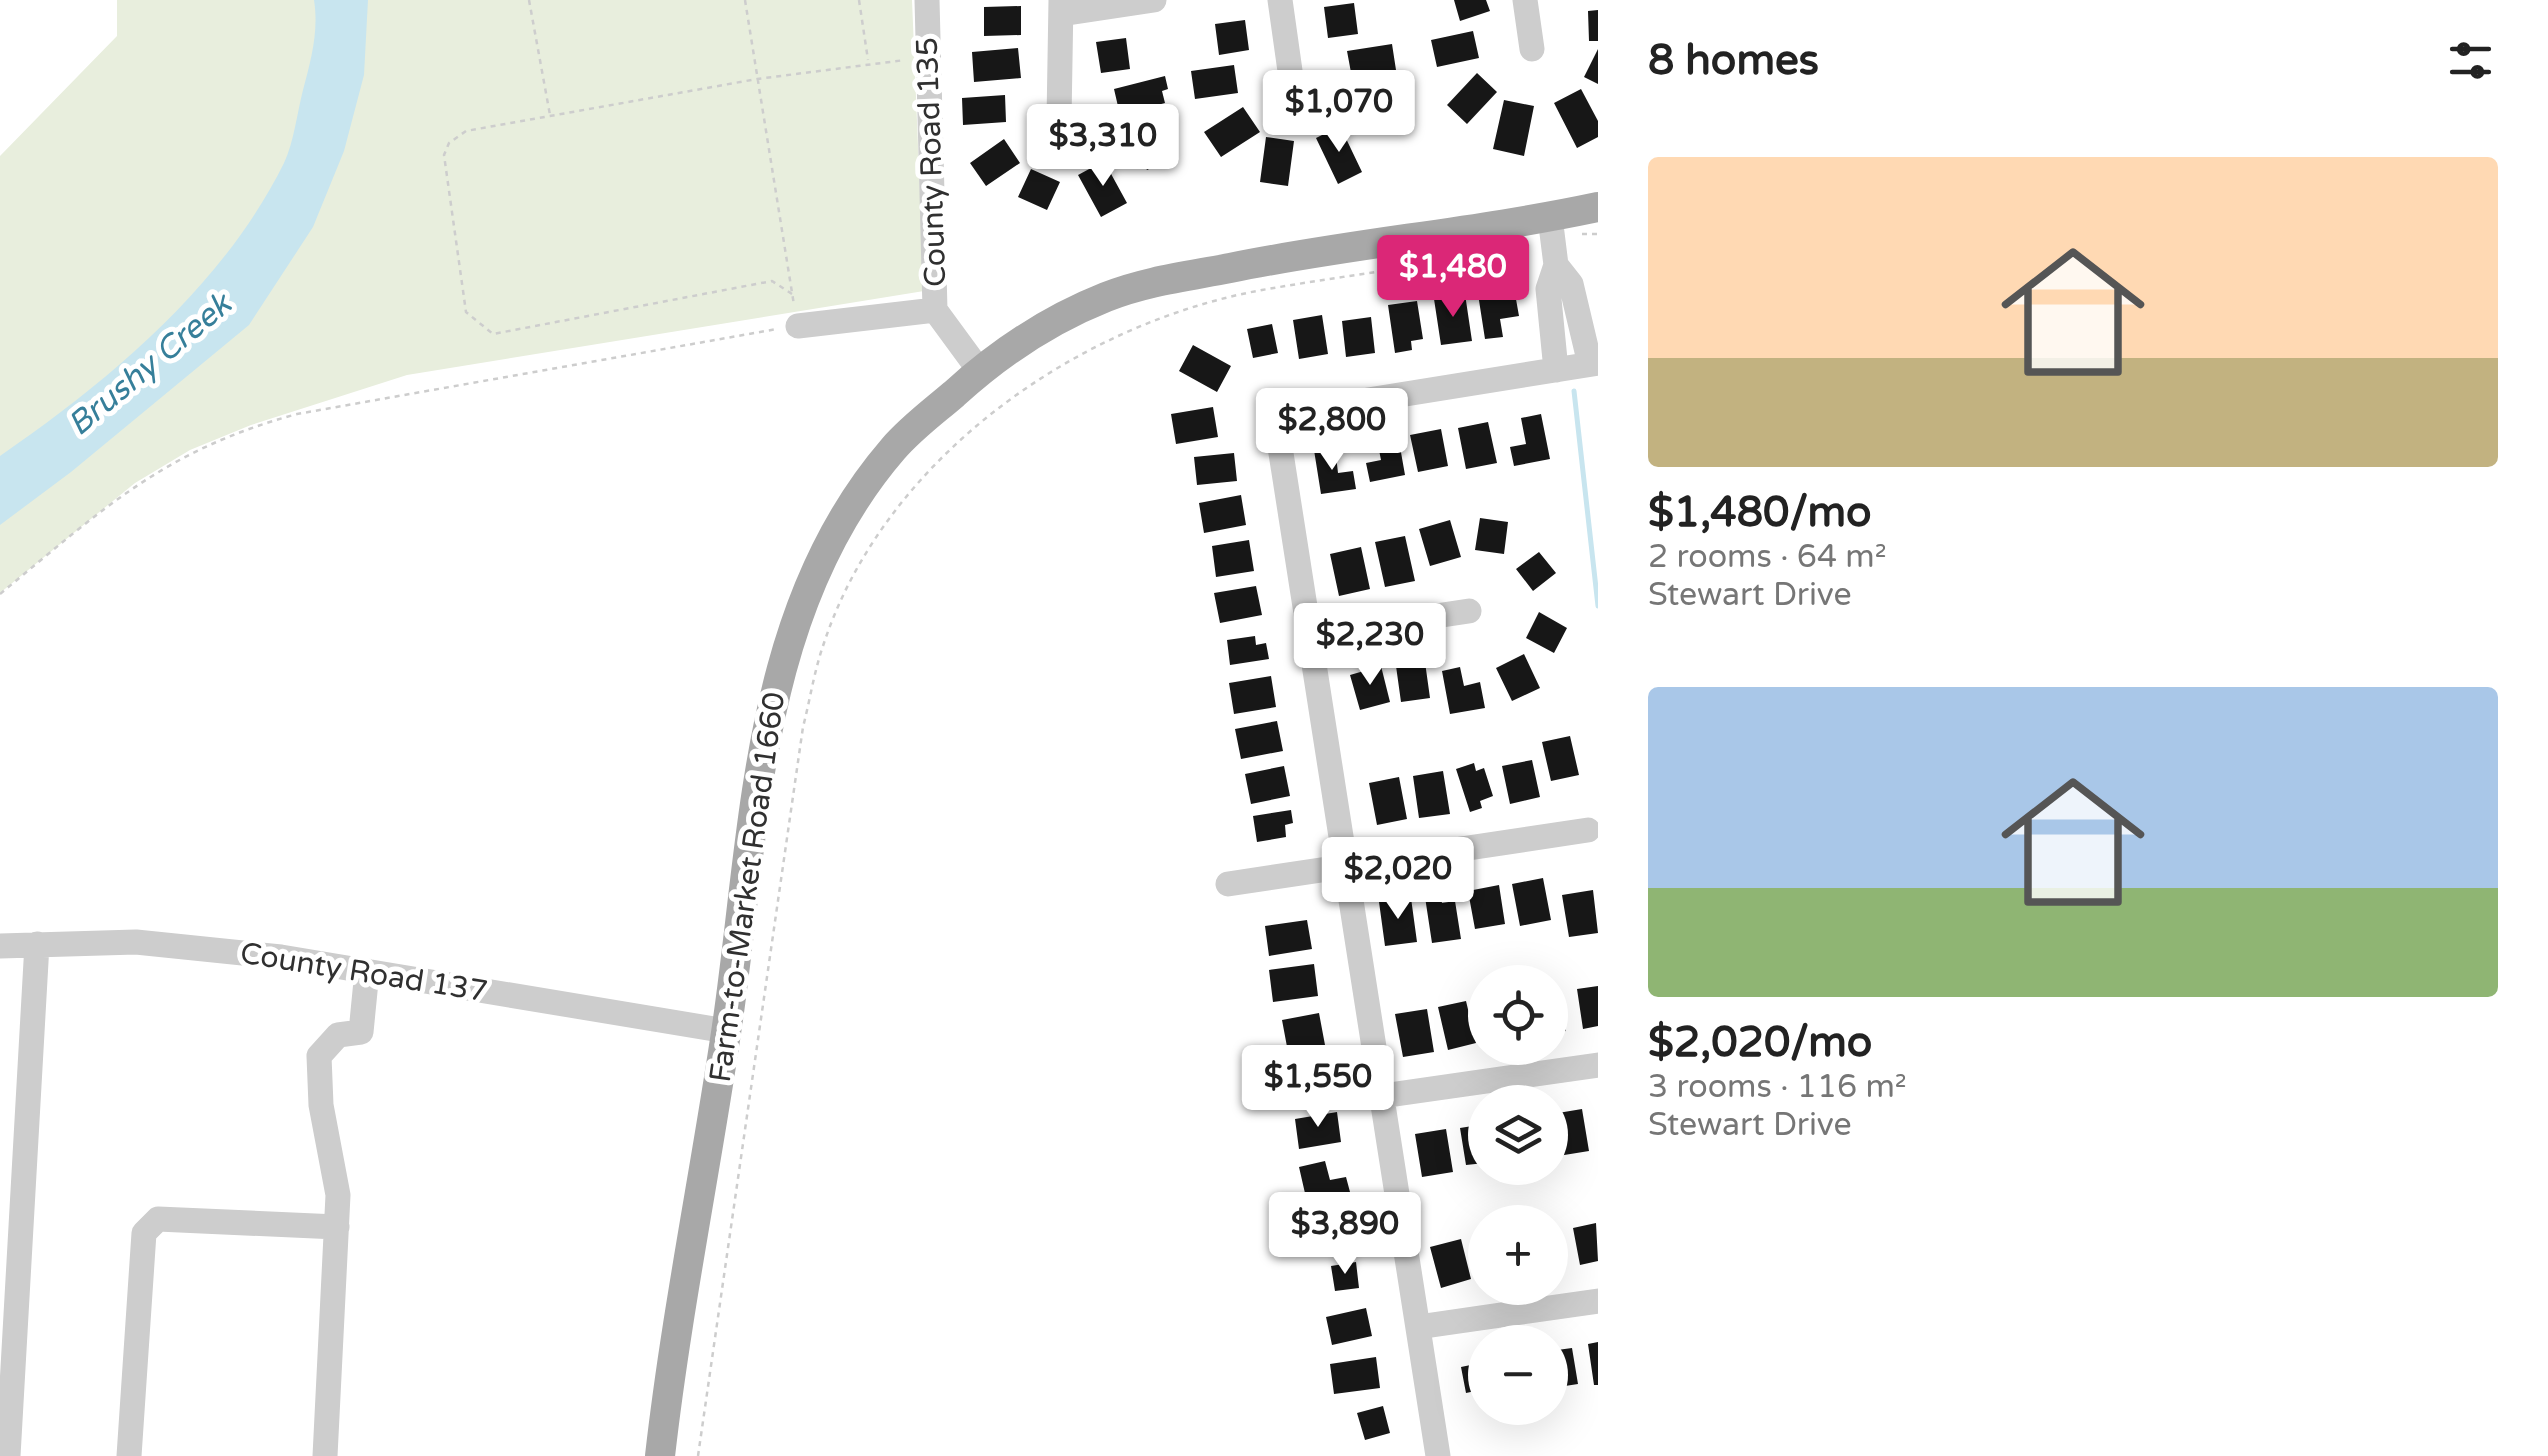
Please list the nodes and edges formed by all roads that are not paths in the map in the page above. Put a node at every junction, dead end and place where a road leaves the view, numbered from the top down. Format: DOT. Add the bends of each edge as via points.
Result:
graph roads {
  1 [pos="927,0"];
  2 [pos="1154,0"];
  3 [pos="1280,0"];
  4 [pos="1524,0"];
  5 [pos="1061,7"];
  6 [pos="1532,49"];
  7 [pos="1292,84"];
  8 [pos="1059,120"];
  9 [pos="1598,207"];
  10 [pos="1550,217"];
  11 [pos="1556,265"];
  12 [pos="936,310"];
  13 [pos="798,326"];
  14 [pos="1594,363"];
  15 [pos="979,370"];
  16 [pos="1556,370"];
  17 [pos="1469,612"];
  18 [pos="1309,635"];
  19 [pos="1588,830"];
  20 [pos="1346,867"];
  21 [pos="1228,884"];
  22 [pos="37,944"];
  23 [pos="0,946"];
  24 [pos="368,971"];
  25 [pos="726,1030"];
  26 [pos="1598,1065"];
  27 [pos="1382,1096"];
  28 [pos="336,1227"];
  29 [pos="10,1257"];
  30 [pos="1598,1301"];
  31 [pos="1418,1327"];
  32 [pos="6,1371"];
  33 [pos="8,1456"];
  34 [pos="129,1456"];
  35 [pos="326,1456"];
  36 [pos="660,1456"];
  37 [pos="1438,1456"];
  1 -- 12 [label="street, County Road 135"];
  2 -- 5 [label="street"];
  3 -- 7 [label="street"];
  4 -- 6 [label="street"];
  5 -- 8 [label="street"];
  9 -- 10 [label="main road, Farm-to-Market Road 1660"];
  10 -- 11 [label="street"];
  10 -- 15 [label="main road, Farm-to-Market Road 1660" via="1146,284 1045,326"];
  11 -- 14 [label="street" via="1572,284"];
  11 -- 16 [label="street" via="1548,289"];
  12 -- 13 [label="street"];
  12 -- 15 [label="street, County Road 135"];
  14 -- 16 [label="street"];
  15 -- 25 [label="main road, Farm-to-Market Road 1660" via="905,436 866,482 801,602 768,722"];
  16 -- 18 [label="street" via="1275,416"];
  17 -- 18 [label="street"];
  18 -- 20 [label="street"];
  19 -- 20 [label="street"];
  20 -- 21 [label="street"];
  20 -- 27 [label="street"];
  22 -- 23 [label="street, County Road 137"];
  22 -- 24 [label="street, County Road 137" via="136,942"];
  22 -- 29 [label="street"];
  24 -- 25 [label="street, County Road 137"];
  24 -- 28 [label="street" via="362,1032 338,1035 319,1056 338,1196"];
  25 -- 36 [label="main road, Farm-to-Market Road 1660"];
  26 -- 27 [label="street"];
  27 -- 31 [label="street"];
  28 -- 34 [label="street" via="158,1220 144,1233"];
  28 -- 35 [label="street"];
  29 -- 32 [label="street"];
  30 -- 31 [label="street"];
  31 -- 37 [label="street"];
  32 -- 33 [label="street"];
}
